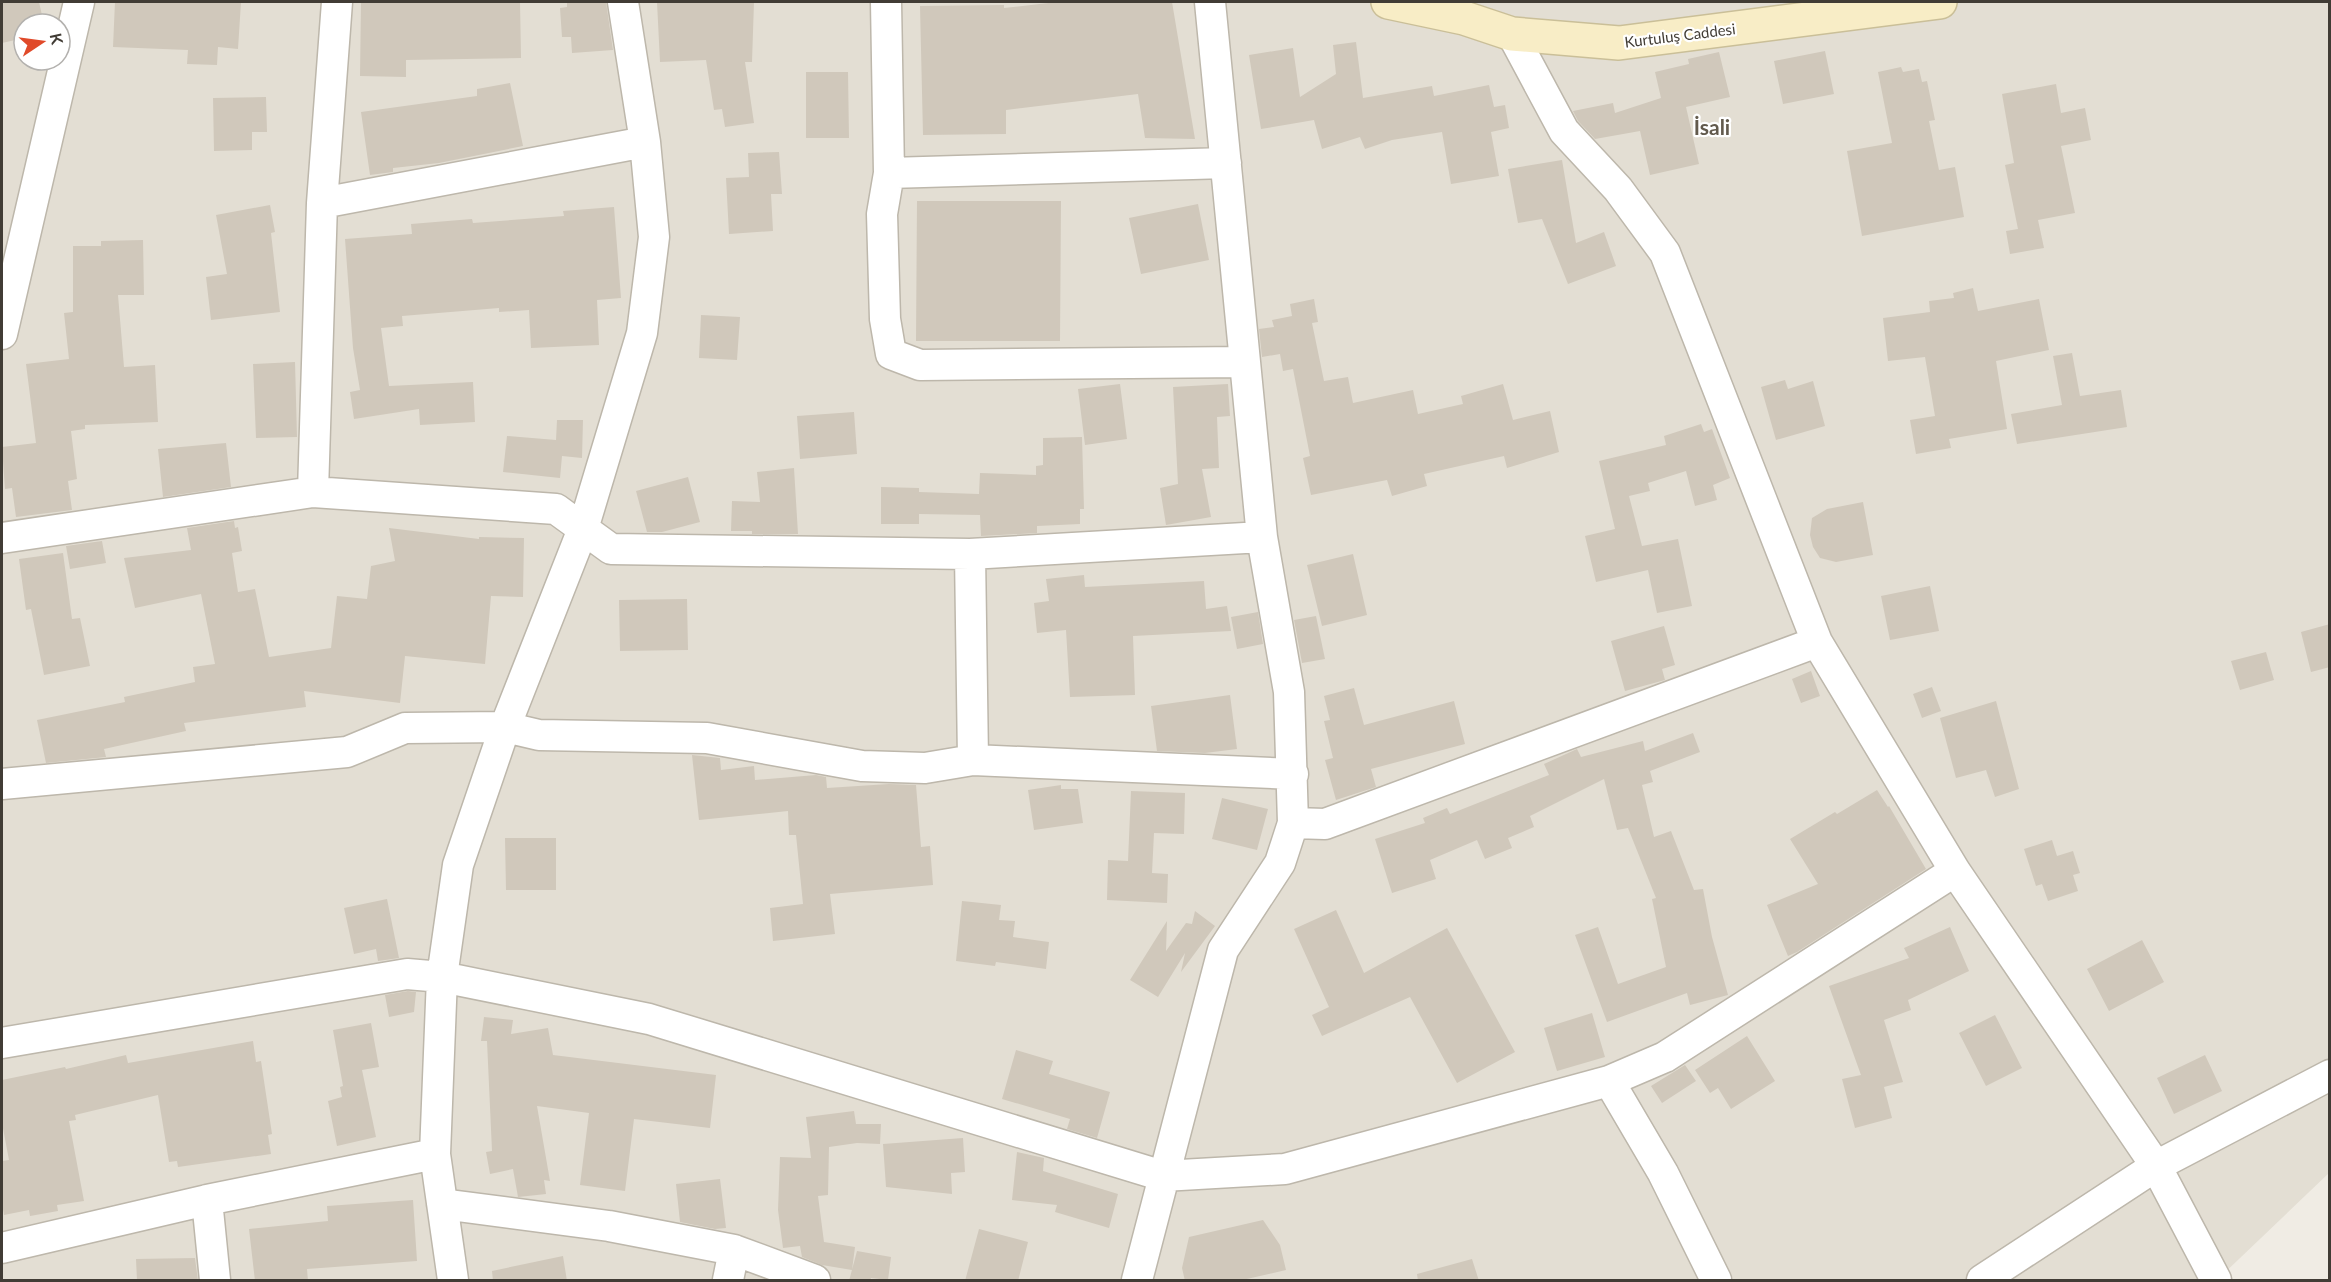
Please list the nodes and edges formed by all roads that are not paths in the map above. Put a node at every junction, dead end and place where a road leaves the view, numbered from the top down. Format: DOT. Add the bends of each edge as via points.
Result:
graph roads {
  1 [pos="79,2"];
  2 [pos="337,2"];
  3 [pos="623,2"];
  4 [pos="886,2"];
  5 [pos="1210,2"];
  6 [pos="1388,2"];
  7 [pos="1940,2"];
  8 [pos="1465,10"];
  9 [pos="1792,11"];
  10 [pos="1512,34"];
  11 [pos="645,142"];
  12 [pos="1226,163"];
  13 [pos="889,173"];
  14 [pos="322,203"];
  15 [pos="2,334"];
  16 [pos="1245,362"];
  17 [pos="313,492"];
  18 [pos="583,529"];
  19 [pos="1262,537"];
  20 [pos="2,538"];
  21 [pos="970,554"];
  22 [pos="1816,642"];
  23 [pos="505,727"];
  24 [pos="973,759"];
  25 [pos="1293,774"];
  26 [pos="2,784"];
  27 [pos="1293,823"];
  28 [pos="1955,871"];
  29 [pos="442,977"];
  30 [pos="2,1043"];
  31 [pos="2330,1075"];
  32 [pos="1609,1081"];
  33 [pos="435,1154"];
  34 [pos="2156,1166"];
  35 [pos="1163,1176"];
  36 [pos="207,1200"];
  37 [pos="442,1204"];
  38 [pos="2,1248"];
  39 [pos="734,1250"];
  40 [pos="215,1281"];
  41 [pos="453,1281"];
  42 [pos="728,1281"];
  43 [pos="815,1281"];
  44 [pos="1137,1281"];
  45 [pos="1716,1281"];
  46 [pos="1982,1281"];
  47 [pos="2216,1281"];
  1 -- 15 [label="street"];
  2 -- 14 [label="street"];
  3 -- 11 [label="street"];
  4 -- 13 [label="street"];
  5 -- 12 [label="street"];
  6 -- 8 [label="main road, Kurtuluş Caddesi"];
  7 -- 9 [label="main road, Kurtuluş Caddesi"];
  8 -- 10 [label="main road, Kurtuluş Caddesi"];
  9 -- 10 [label="main road, Kurtuluş Caddesi" via="1619,43"];
  10 -- 22 [label="street" via="1564,131 1618,189 1665,253"];
  11 -- 14 [label="street"];
  11 -- 18 [label="street" via="654,237 642,333"];
  12 -- 13 [label="street"];
  12 -- 16 [label="street"];
  13 -- 16 [label="street" via="882,214 885,318 891,354 920,365"];
  14 -- 17 [label="street"];
  16 -- 19 [label="street"];
  17 -- 18 [label="street" via="556,508"];
  17 -- 20 [label="street"];
  18 -- 21 [label="street" via="611,549"];
  18 -- 23 [label="street"];
  19 -- 21 [label="street"];
  19 -- 25 [label="street" via="1289,692"];
  21 -- 24 [label="street"];
  22 -- 27 [label="street" via="1325,824"];
  22 -- 28 [label="street"];
  23 -- 24 [label="street" via="539,735 707,738 862,766 925,768"];
  23 -- 26 [label="street" via="405,728 347,752"];
  23 -- 29 [label="street" via="458,865"];
  24 -- 25 [label="street"];
  25 -- 27 [label="street"];
  27 -- 35 [label="street" via="1280,863 1223,950"];
  28 -- 32 [label="street" via="1665,1058"];
  28 -- 34 [label="street"];
  29 -- 30 [label="street" via="407,974"];
  29 -- 33 [label="street"];
  29 -- 35 [label="street" via="649,1019"];
  31 -- 34 [label="street"];
  32 -- 35 [label="street" via="1285,1169"];
  32 -- 45 [label="street" via="1663,1173"];
  33 -- 36 [label="street"];
  33 -- 37 [label="street"];
  34 -- 46 [label="street"];
  34 -- 47 [label="street"];
  35 -- 44 [label="street"];
  36 -- 38 [label="street"];
  36 -- 40 [label="street"];
  37 -- 39 [label="street" via="609,1226"];
  37 -- 41 [label="street"];
  39 -- 42 [label="street"];
  39 -- 43 [label="street"];
}
